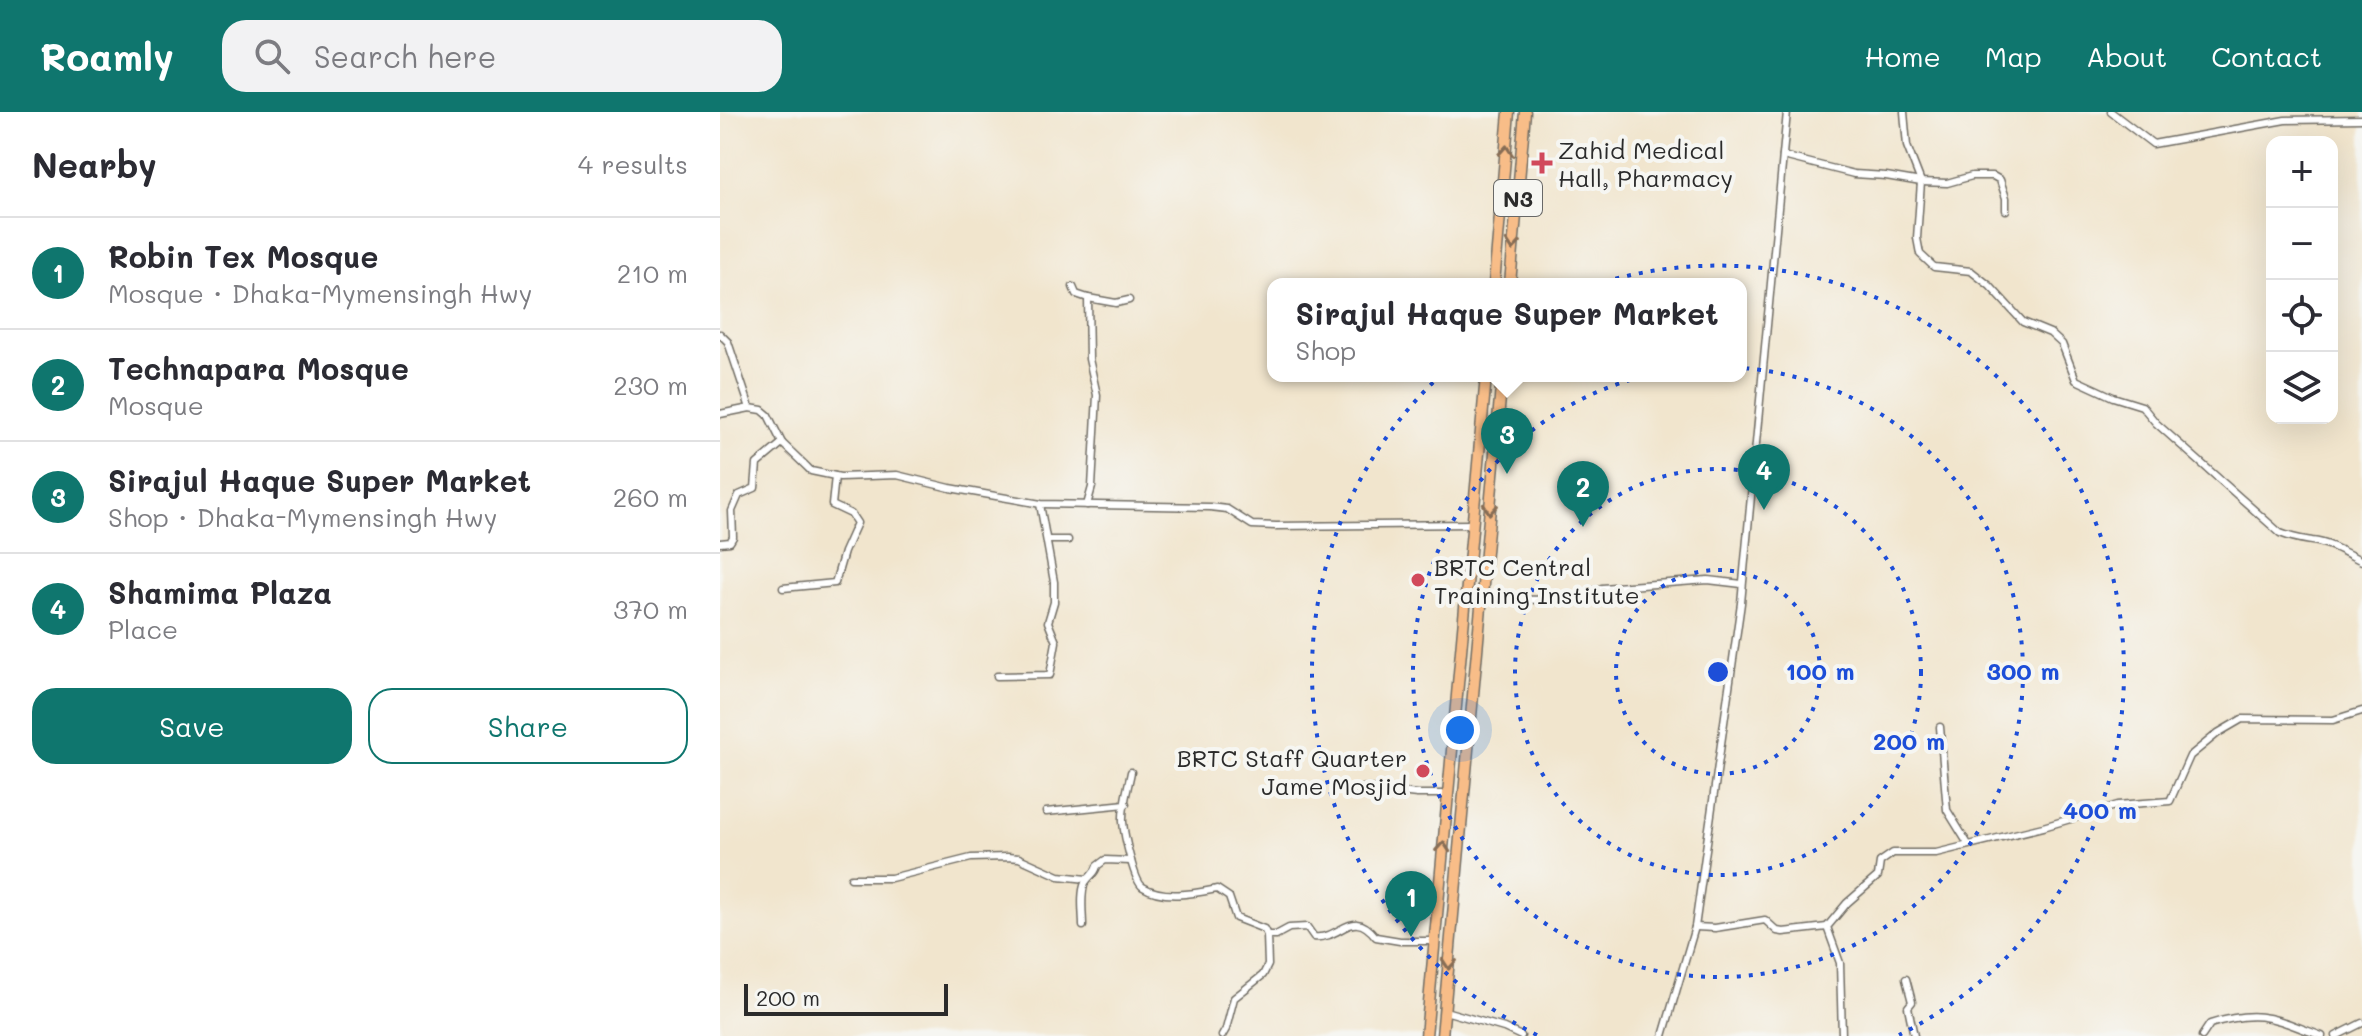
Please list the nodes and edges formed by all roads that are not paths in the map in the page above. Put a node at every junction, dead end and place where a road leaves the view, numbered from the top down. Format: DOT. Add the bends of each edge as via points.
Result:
graph roads {
  1 [pos="1509,112"];
  2 [pos="1525,112"];
  3 [pos="1787,112"];
  4 [pos="1904,112"];
  5 [pos="2111,112"];
  6 [pos="2362,119"];
  7 [pos="1783,156"];
  8 [pos="1921,182"];
  9 [pos="2006,210"];
  10 [pos="1495,278"];
  11 [pos="1511,278"];
  12 [pos="1073,287"];
  13 [pos="1088,298"];
  14 [pos="1129,300"];
  15 [pos="720,334"];
  16 [pos="1485,382"];
  17 [pos="1501,382"];
  18 [pos="750,408"];
  19 [pos="720,414"];
  20 [pos="782,443"];
  21 [pos="835,476"];
  22 [pos="1040,504"];
  23 [pos="1087,505"];
  24 [pos="1472,524"];
  25 [pos="1047,540"];
  26 [pos="1068,540"];
  27 [pos="720,543"];
  28 [pos="2362,561"];
  29 [pos="1742,584"];
  30 [pos="783,588"];
  31 [pos="1482,599"];
  32 [pos="997,676"];
  33 [pos="2362,711"];
  34 [pos="1940,727"];
  35 [pos="1131,772"];
  36 [pos="1350,794"];
  37 [pos="1448,794"];
  38 [pos="1126,804"];
  39 [pos="1046,812"];
  40 [pos="1968,844"];
  41 [pos="1131,861"];
  42 [pos="851,878"];
  43 [pos="1087,879"];
  44 [pos="1083,926"];
  45 [pos="1695,927"];
  46 [pos="1827,927"];
  47 [pos="1267,935"];
  48 [pos="1435,941"];
  49 [pos="1906,979"];
  50 [pos="1445,1011"];
  51 [pos="2362,1023"];
  52 [pos="1222,1036"];
  53 [pos="1426,1036"];
  54 [pos="1442,1036"];
  55 [pos="1521,1036"];
  56 [pos="1663,1036"];
  57 [pos="1842,1036"];
  58 [pos="1914,1036"];
  59 [pos="2202,1036"];
  60 [pos="2322,1036"];
  61 [pos="2336,1036"];
  10 -- 1 [label="highway, N3, one-way"];
  2 -- 11 [label="highway, N3, one-way"];
  3 -- 7 [label="street"];
  4 -- 8 [label="street" via="1907,146"];
  5 -- 6 [label="street" via="2153,144 2285,120"];
  7 -- 8 [label="street" via="1854,174"];
  7 -- 29 [label="street"];
  8 -- 9 [label="street" via="1993,176 2000,180"];
  8 -- 28 [label="street" via="1917,238 1925,261 1971,271 2023,322 2062,344 2076,380 2142,406 2280,533 2332,546"];
  12 -- 13 [label="street"];
  13 -- 14 [label="street"];
  13 -- 23 [label="street" via="1089,359 1097,395"];
  15 -- 18 [label="street" via="728,342"];
  16 -- 24 [label="highway"];
  17 -- 31 [label="highway, one-way"];
  18 -- 19 [label="street"];
  18 -- 20 [label="street" via="768,415"];
  20 -- 21 [label="street" via="811,471"];
  20 -- 27 [label="street" via="757,464 755,488 739,495 732,511 733,537"];
  21 -- 22 [label="street" via="897,475"];
  21 -- 30 [label="street" via="832,505 857,523 835,583"];
  22 -- 23 [label="street"];
  22 -- 25 [label="street"];
  23 -- 24 [label="street" via="1227,509 1252,525"];
  24 -- 37 [label="highway"];
  25 -- 26 [label="street"];
  25 -- 32 [label="street" via="1054,592 1048,622 1056,642 1050,675"];
  29 -- 31 [label="street" via="1708,580 1602,588 1551,600"];
  29 -- 45 [label="street"];
  31 -- 50 [label="highway, one-way"];
  33 -- 40 [label="street" via="2333,720 2242,719 2190,756 2170,801 2118,805"];
  34 -- 40 [label="street" via="1947,810"];
  35 -- 38 [label="street"];
  36 -- 37 [label="street" via="1365,788"];
  48 -- 37 [label="highway, one-way"];
  38 -- 39 [label="street"];
  38 -- 41 [label="street" via="1123,822"];
  40 -- 46 [label="street" via="1936,853 1885,856 1878,876"];
  41 -- 43 [label="street" via="1101,861"];
  41 -- 47 [label="street" via="1138,883 1156,892 1223,891 1236,918"];
  42 -- 43 [label="street" via="891,878 971,858 1007,857 1059,876"];
  43 -- 44 [label="street"];
  45 -- 46 [label="street" via="1765,920 1783,932"];
  45 -- 56 [label="street"];
  46 -- 57 [label="street" via="1840,963"];
  47 -- 48 [label="street" via="1307,927 1322,938 1355,923 1368,926 1376,937"];
  47 -- 52 [label="street" via="1268,965 1234,998"];
  48 -- 53 [label="highway"];
  49 -- 58 [label="street"];
  50 -- 54 [label="highway"];
  50 -- 55 [label="street"];
  51 -- 61 [label="street"];
  59 -- 60 [label="street" via="2210,1024 2247,1015 2263,1015"];
}
